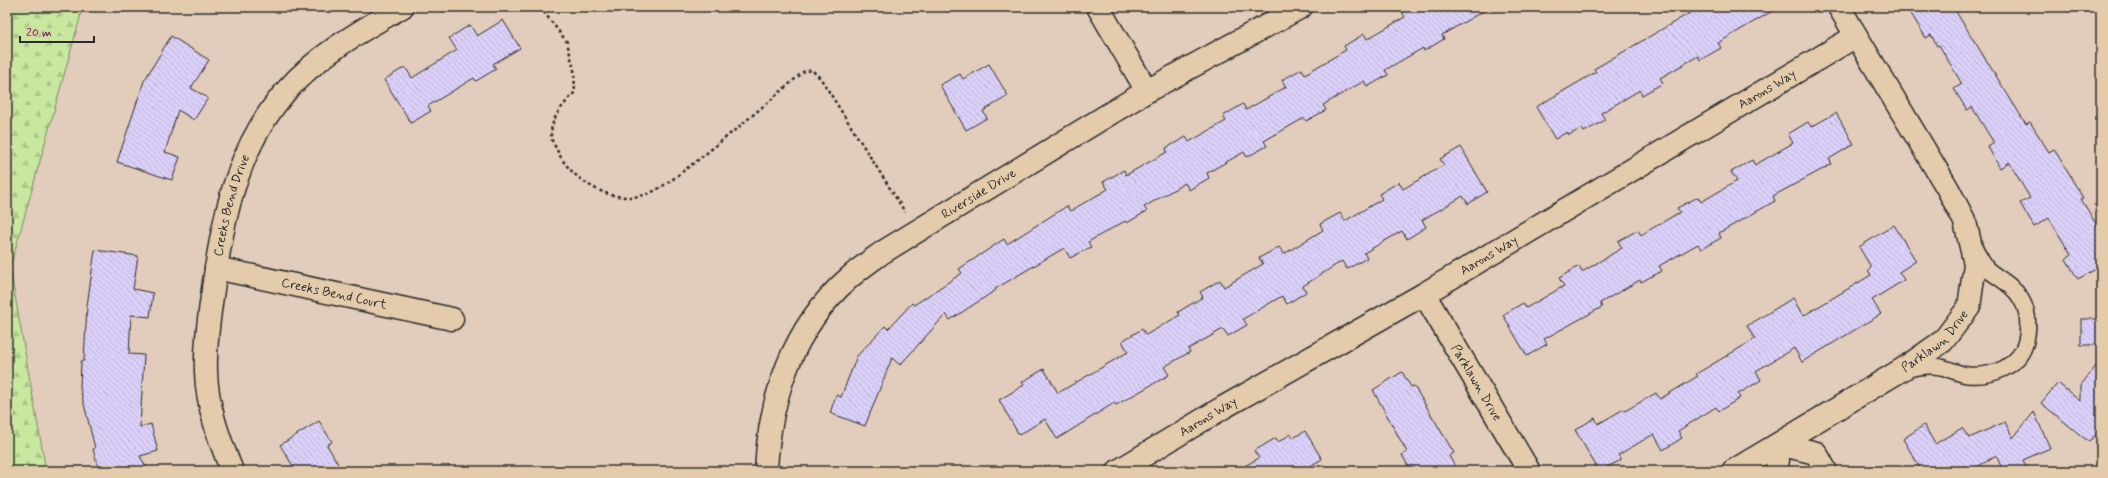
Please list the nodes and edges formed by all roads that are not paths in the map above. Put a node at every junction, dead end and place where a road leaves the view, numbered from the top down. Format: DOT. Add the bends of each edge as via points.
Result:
graph roads {
  1 [pos="402,7"];
  2 [pos="1098,7"];
  3 [pos="1301,7"];
  4 [pos="1839,7"];
  5 [pos="1856,36"];
  6 [pos="1147,91"];
  7 [pos="1970,242"];
  8 [pos="216,268"];
  9 [pos="1424,294"];
  10 [pos="452,319"];
  11 [pos="1903,369"];
  12 [pos="1779,444"];
  13 [pos="232,471"];
  14 [pos="766,471"];
  15 [pos="1118,471"];
  16 [pos="1529,471"];
  17 [pos="1733,471"];
  18 [pos="1777,471"];
  19 [pos="1826,471"];
  1 -- 8 [label="street, Creeks Bend Drive" via="326,54 287,90 270,110 252,140 235,178"];
  2 -- 6 [label="street"];
  3 -- 6 [label="street, Riverside Drive"];
  4 -- 5 [label="street, Parklawn Drive"];
  5 -- 7 [label="street, Parklawn Drive" via="1948,189 1965,222"];
  5 -- 9 [label="street, Aarons Way"];
  6 -- 14 [label="street, Riverside Drive" via="883,252 849,278 819,311 800,340 785,372 773,406 767,441"];
  7 -- 11 [label="street, Parklawn Drive" via="1975,264 1969,307 1943,341"];
  7 -- 11 [label="lane" via="1986,268 2012,287 2021,299 2027,314 2028,330 2025,345 2017,359 2005,369 1987,375 1966,375 1942,367"];
  8 -- 10 [label="street, Creeks Bend Court"];
  8 -- 13 [label="street, Creeks Bend Drive" via="207,328 206,373 211,410"];
  9 -- 15 [label="street, Aarons Way" via="1224,407"];
  9 -- 16 [label="street, Parklawn Drive"];
  11 -- 12 [label="street, Parklawn Drive"];
  12 -- 17 [label="street, Parklawn Drive"];
  12 -- 18 [label="street"];
  12 -- 19 [label="street" via="1816,453"];
}
